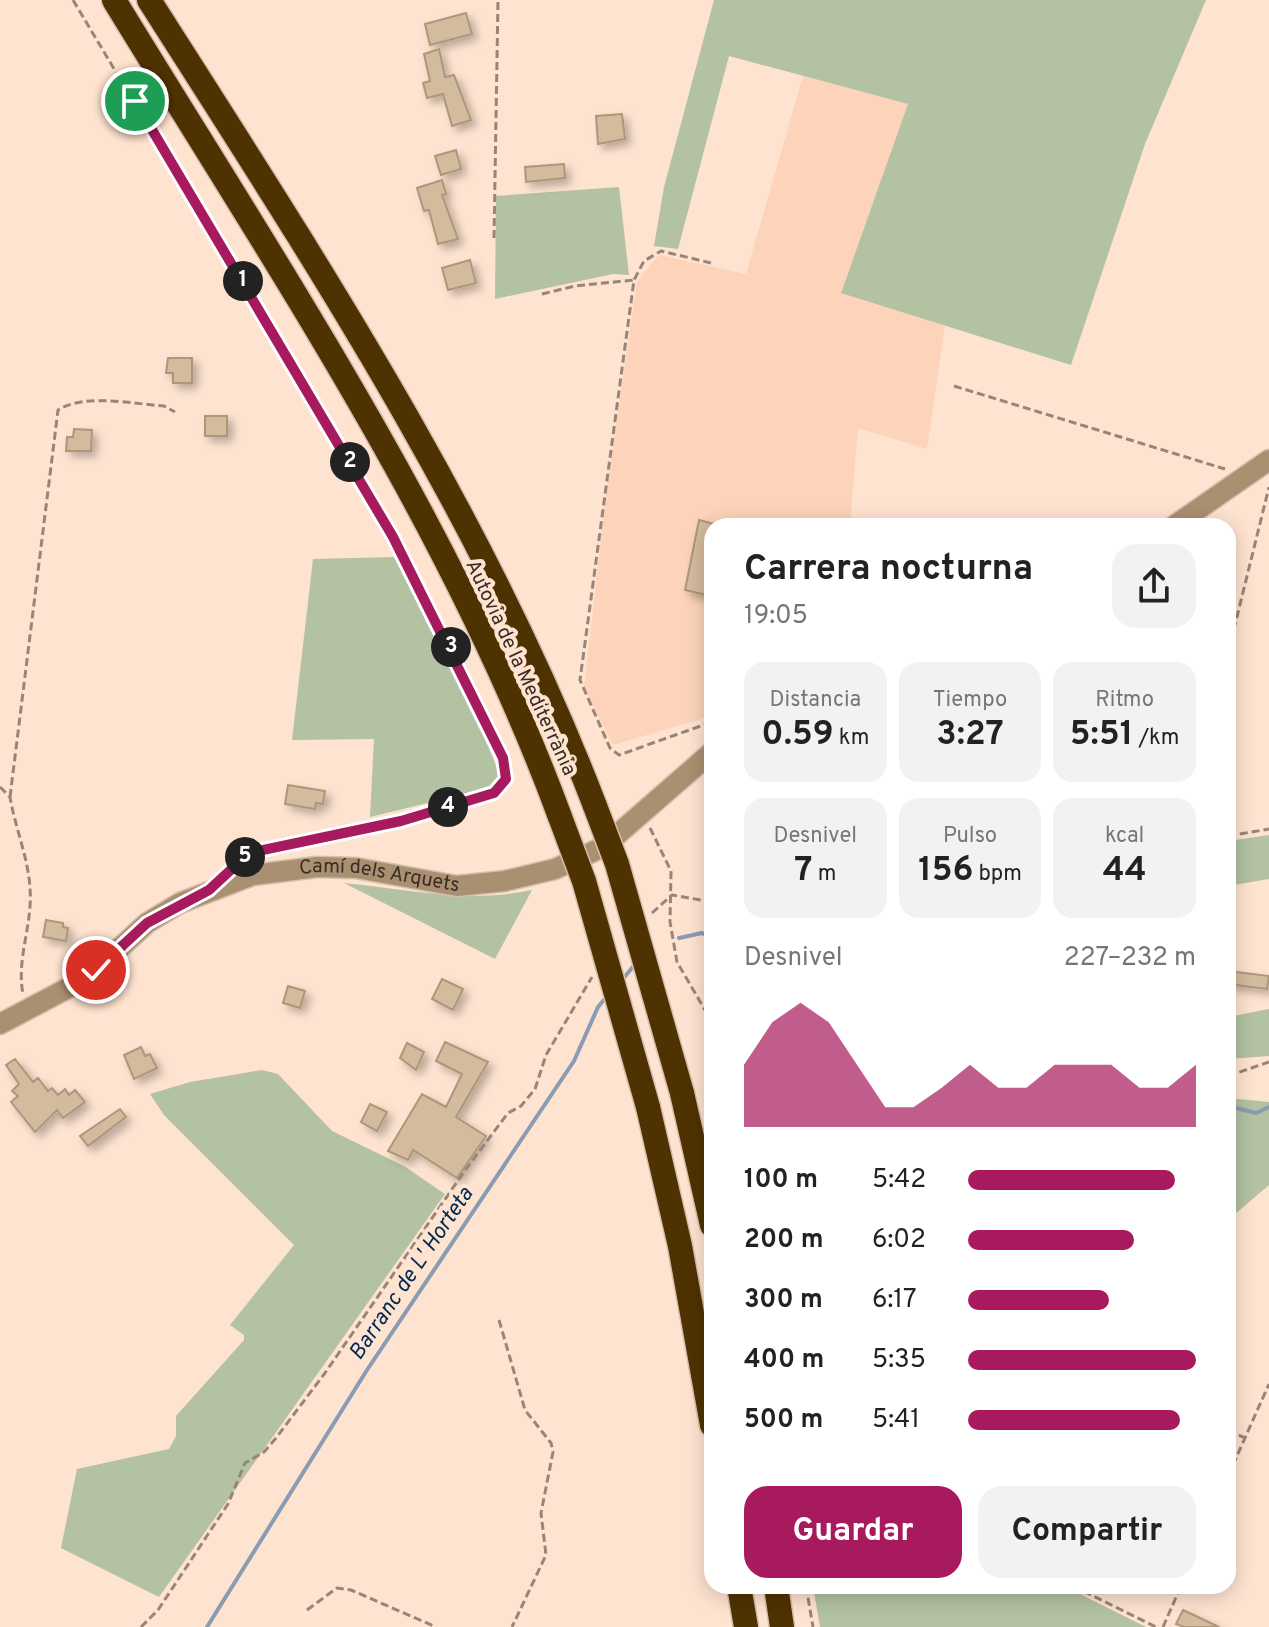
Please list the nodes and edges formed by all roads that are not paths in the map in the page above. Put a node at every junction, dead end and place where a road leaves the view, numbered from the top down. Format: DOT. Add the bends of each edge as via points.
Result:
graph roads {
  1 [pos="114,0"];
  2 [pos="149,0"];
  3 [pos="1269,460"];
  4 [pos="1186,518"];
  5 [pos="704,759"];
  6 [pos="0,1024"];
  7 [pos="704,1190"];
  8 [pos="704,1380"];
  9 [pos="740,1594"];
  10 [pos="777,1594"];
  11 [pos="746,1627"];
  12 [pos="782,1627"];
  1 -- 8 [label="highway, Autovia de la Mediterrània, bridge" via="372,424 466,601 541,765 584,881 648,1107"];
  2 -- 7 [label="highway, Autovia de la Mediterrània, bridge" via="402,405 512,615 569,739 617,864"];
  3 -- 4 [label="street"];
  5 -- 6 [label="street, Camí dels Arquets" via="603,847 555,869 457,886 377,871 317,867 253,875 209,890 147,923 96,970"];
  9 -- 11 [label="highway"];
  10 -- 12 [label="highway"];
}
